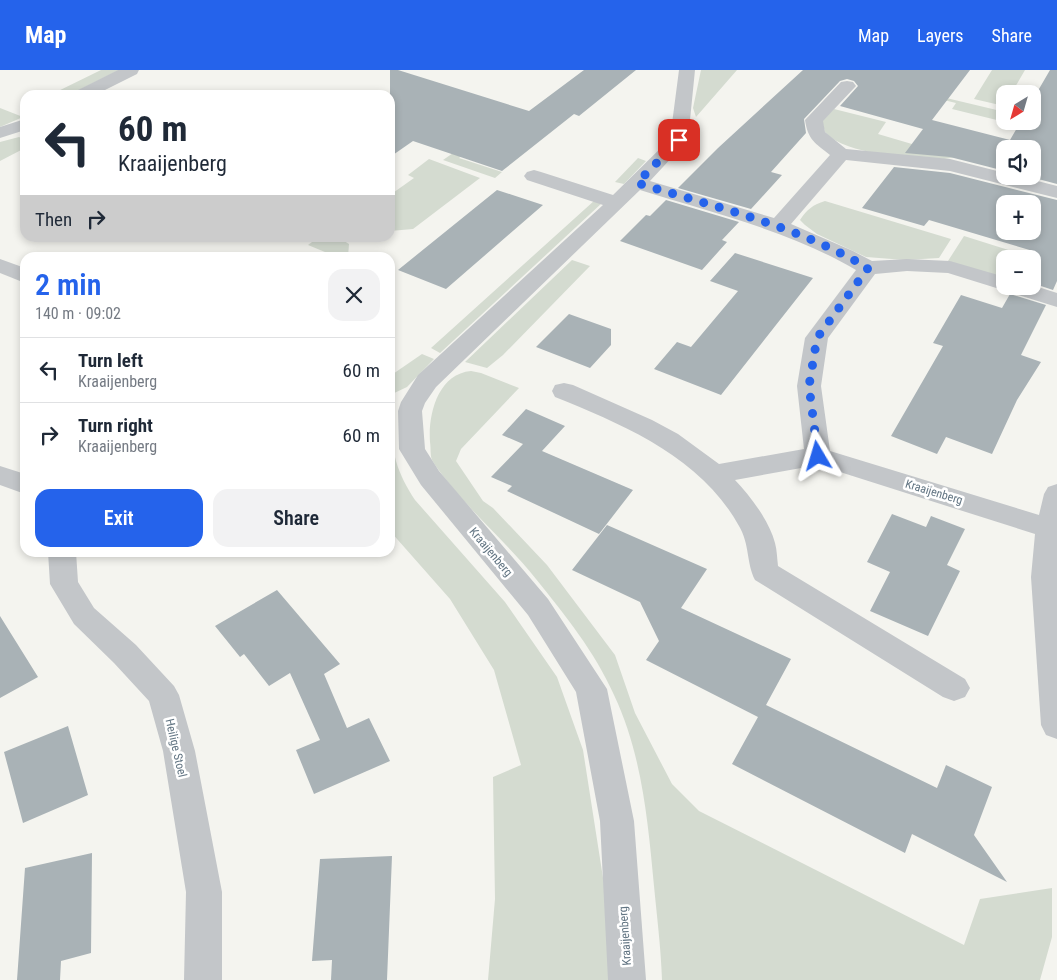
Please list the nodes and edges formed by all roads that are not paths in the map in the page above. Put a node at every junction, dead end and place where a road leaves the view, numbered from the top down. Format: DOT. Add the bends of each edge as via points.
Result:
graph roads {
  1 [pos="131,70"];
  2 [pos="687,70"];
  3 [pos="847,86"];
  4 [pos="92,90"];
  5 [pos="20,126"];
  6 [pos="0,133"];
  7 [pos="841,154"];
  8 [pos="534,176"];
  9 [pos="637,183"];
  10 [pos="1057,192"];
  11 [pos="618,203"];
  12 [pos="778,226"];
  13 [pos="0,265"];
  14 [pos="868,268"];
  15 [pos="20,274"];
  16 [pos="996,281"];
  17 [pos="1041,295"];
  18 [pos="1057,300"];
  19 [pos="564,391"];
  20 [pos="400,410"];
  21 [pos="818,456"];
  22 [pos="715,474"];
  23 [pos="0,475"];
  24 [pos="20,482"];
  25 [pos="1057,494"];
  26 [pos="1049,528"];
  27 [pos="62,557"];
  28 [pos="954,688"];
  29 [pos="1057,725"];
  30 [pos="204,980"];
  31 [pos="628,980"];
  1 -- 4 [label="street"];
  2 -- 9 [label="street, Kraaijenberg" via="679,140"];
  3 -- 7 [label="street" via="814,120 816,134"];
  5 -- 6 [label="street"];
  7 -- 10 [label="street" via="950,165"];
  7 -- 12 [label="street"];
  8 -- 11 [label="street"];
  9 -- 11 [label="street, Kraaijenberg"];
  9 -- 12 [label="street"];
  11 -- 20 [label="street, Kraaijenberg" via="427,382 413,402"];
  12 -- 14 [label="street"];
  13 -- 15 [label="street"];
  14 -- 16 [label="street" via="907,265 950,267"];
  14 -- 21 [label="street" via="817,338 809,386"];
  17 -- 18 [label="street"];
  19 -- 22 [label="street" via="613,411 669,440"];
  20 -- 31 [label="street, Kraaijenberg" via="412,449 430,478 538,607 591,689 617,822"];
  21 -- 22 [label="street, Kraaijenberg"];
  21 -- 26 [label="street, Kraaijenberg"];
  22 -- 28 [label="street" via="743,506 761,540 765,572"];
  23 -- 24 [label="street"];
  25 -- 26 [label="street"];
  26 -- 29 [label="street" via="1045,577"];
  27 -- 30 [label="street, Heilige Stoel" via="64,584 84,616 163,695 179,751 204,892"];
}
